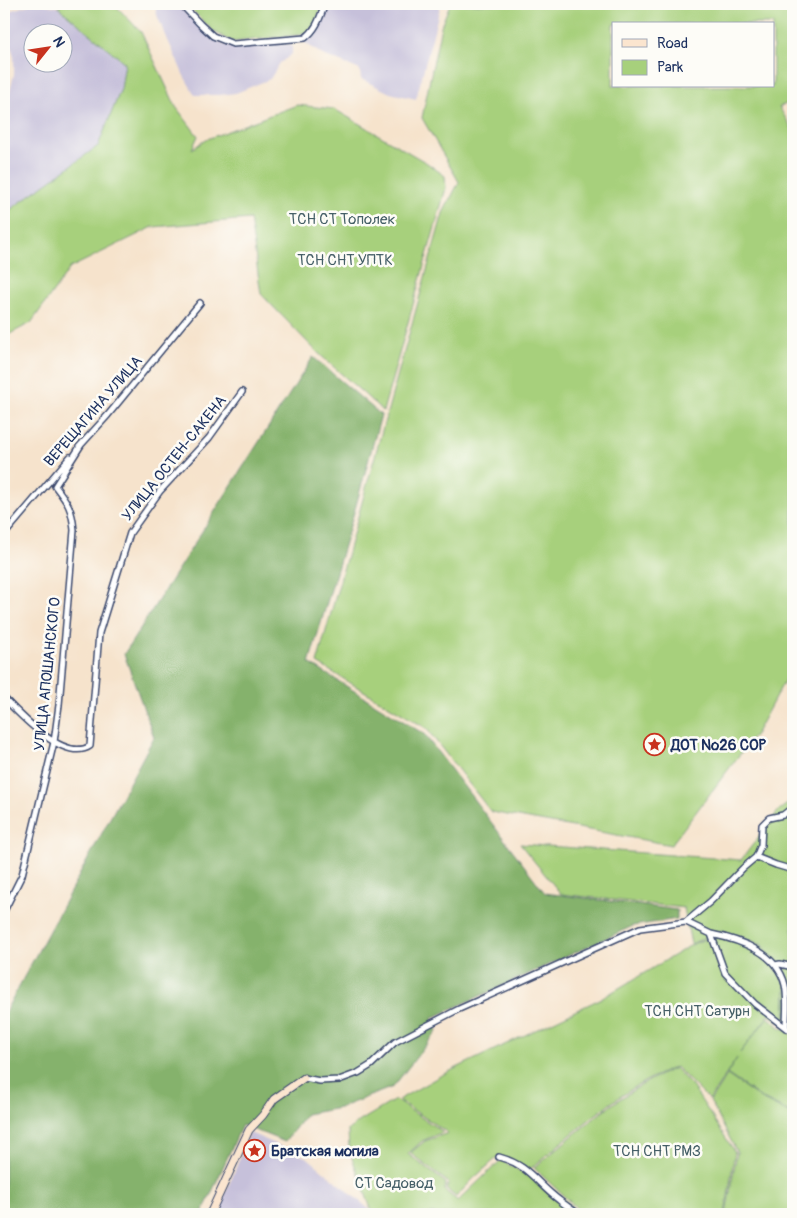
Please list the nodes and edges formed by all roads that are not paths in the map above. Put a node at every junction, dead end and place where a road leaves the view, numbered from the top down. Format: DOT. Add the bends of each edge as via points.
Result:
graph roads {
  1 [pos="181,4"];
  2 [pos="325,4"];
  3 [pos="200,303"];
  4 [pos="242,392"];
  5 [pos="81,445"];
  6 [pos="4,535"];
  7 [pos="4,698"];
  8 [pos="54,742"];
  9 [pos="793,807"];
  10 [pos="756,857"];
  11 [pos="793,870"];
  12 [pos="4,911"];
  13 [pos="686,922"];
  14 [pos="711,934"];
  15 [pos="776,965"];
  16 [pos="793,967"];
  17 [pos="786,1028"];
  18 [pos="793,1031"];
  19 [pos="304,1078"];
  20 [pos="499,1157"];
  21 [pos="210,1214"];
  22 [pos="578,1214"];
  1 -- 2 [label="street" via="213,36 233,44 304,38 317,26"];
  3 -- 5 [label="street, ВЕРЕЩАГИНА УЛИЦА"];
  4 -- 8 [label="street, УЛИЦА ОСТЕН-САКЕНА" via="209,438 160,491 130,533 99,633 90,746 76,751"];
  5 -- 6 [label="street, ВЕРЕЩАГИНА УЛИЦА"];
  5 -- 8 [label="street, УЛИЦА АПОШАНСКОГО" via="55,486 73,514 74,530"];
  7 -- 8 [label="street"];
  8 -- 12 [label="street, УЛИЦА АПОШАНСКОГО" via="22,875"];
  9 -- 10 [label="street" via="783,815 769,818 762,825 761,845"];
  10 -- 11 [label="street"];
  10 -- 13 [label="street"];
  13 -- 14 [label="street"];
  13 -- 19 [label="street" via="640,928 459,1009 395,1042 358,1074 339,1080"];
  14 -- 15 [label="street" via="755,948"];
  14 -- 17 [label="street" via="725,974 755,1004"];
  15 -- 16 [label="street"];
  15 -- 17 [label="street" via="786,991"];
  17 -- 18 [label="street"];
  19 -- 21 [label="street" via="274,1099 249,1130"];
  20 -- 22 [label="street" via="528,1170 558,1200"];
}
